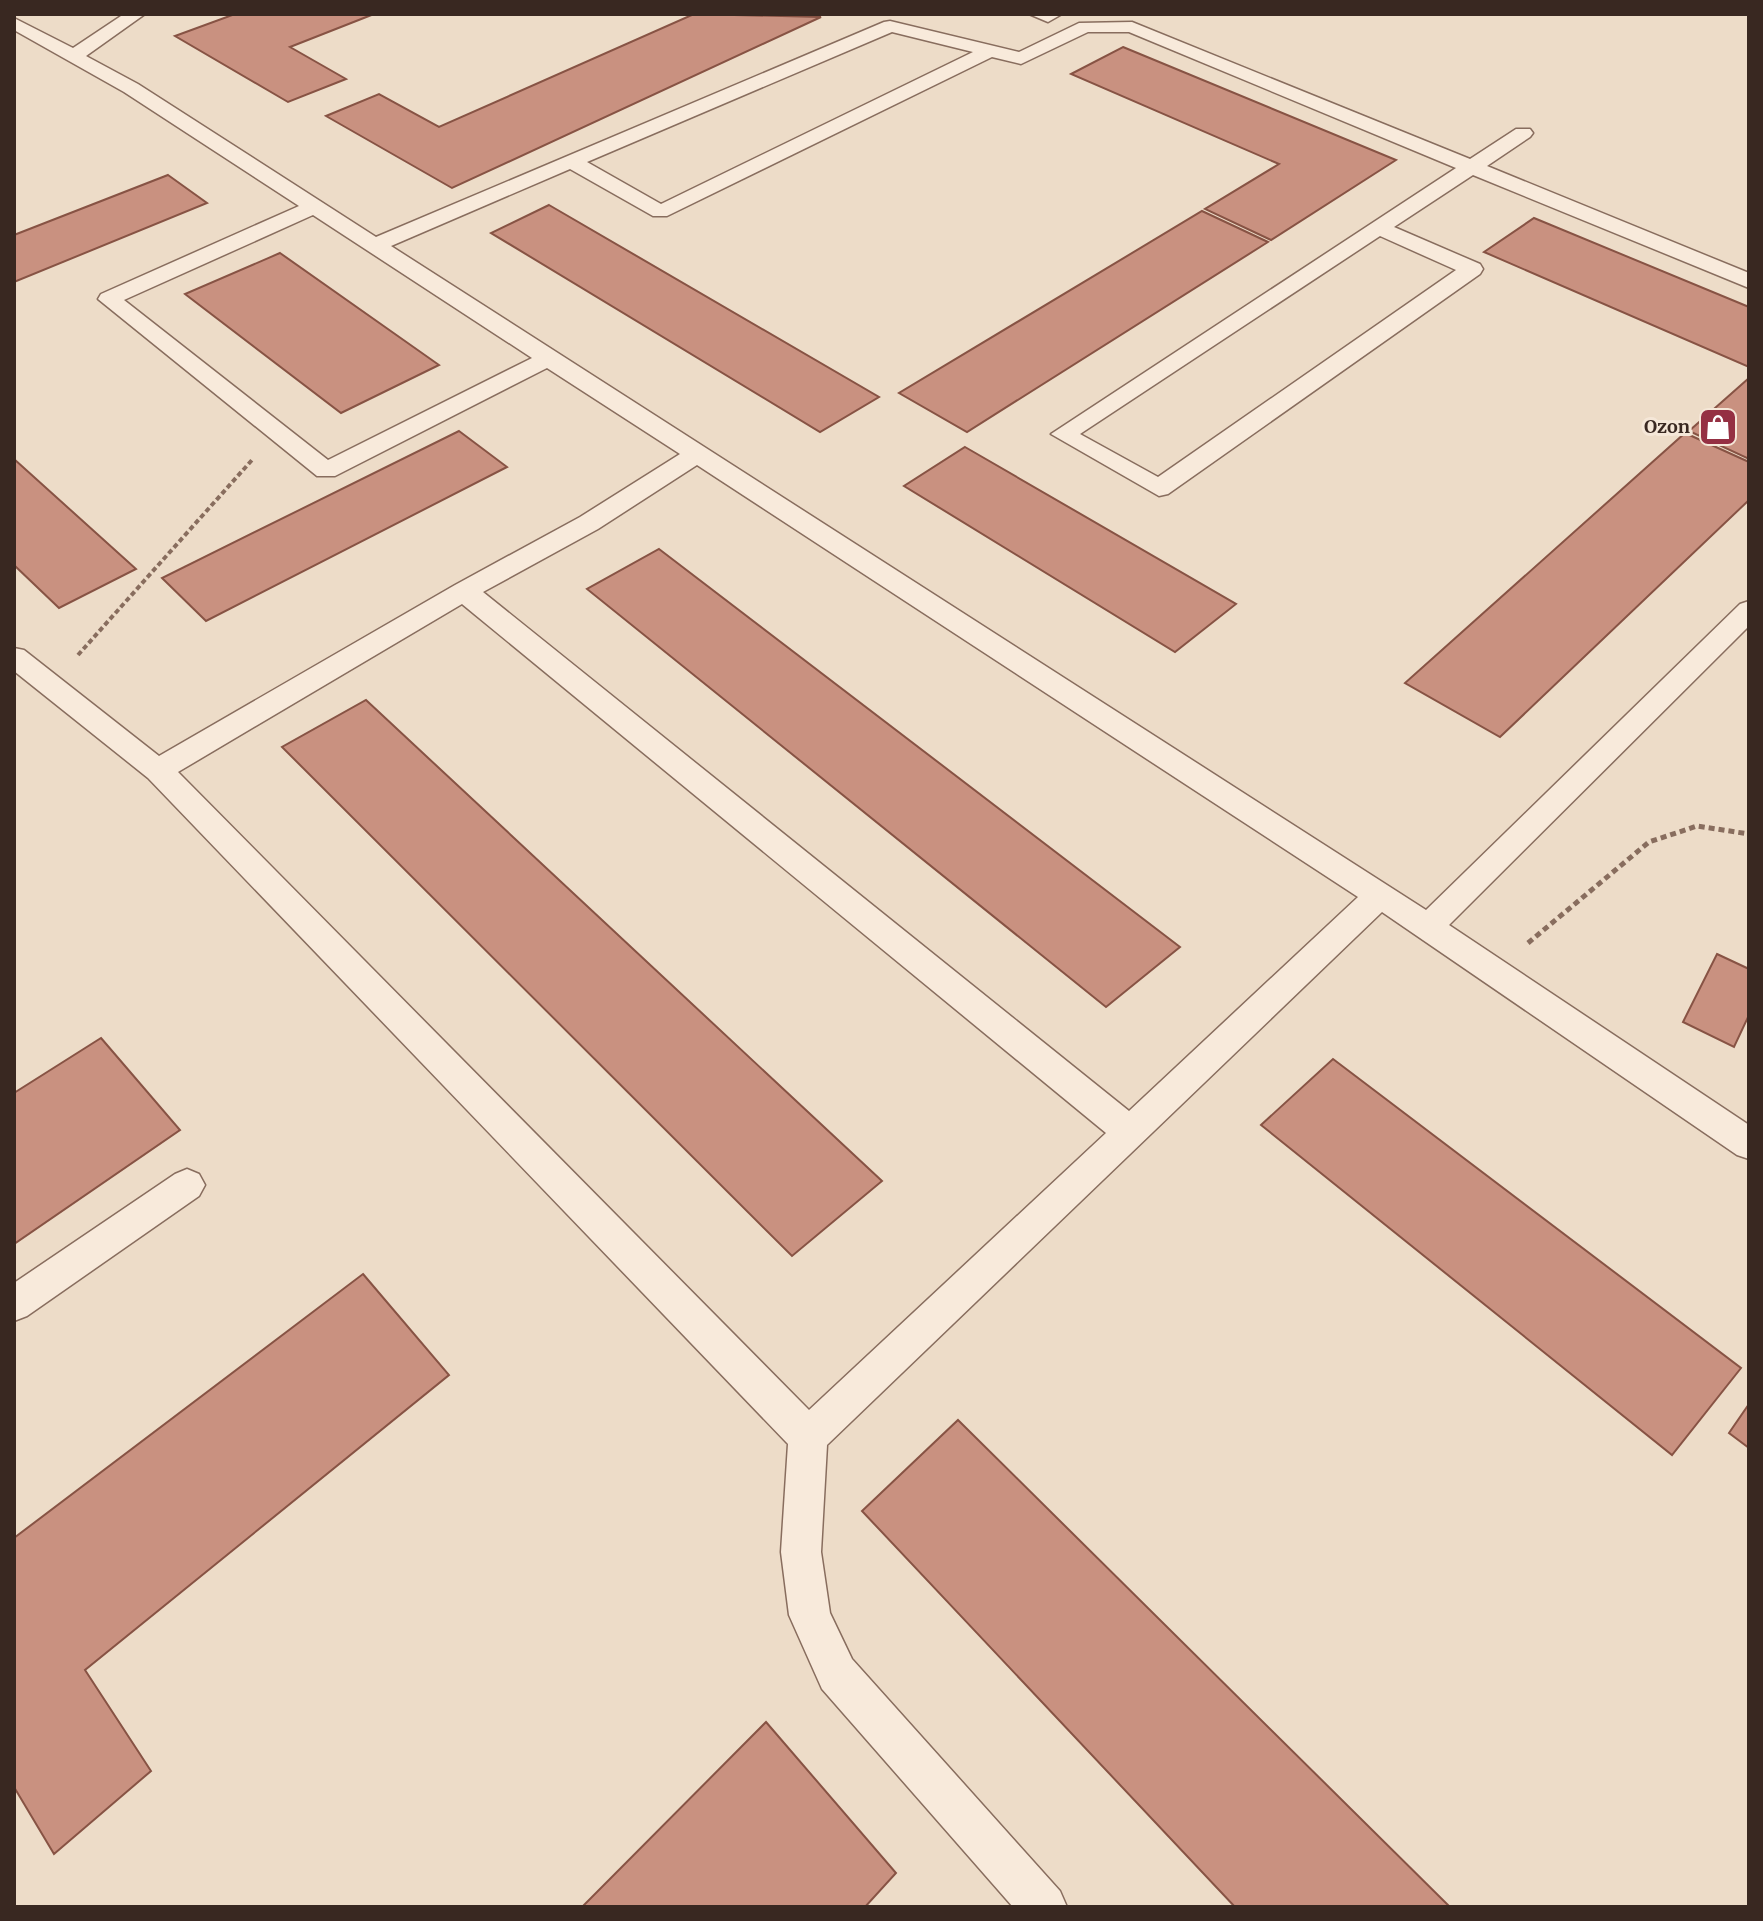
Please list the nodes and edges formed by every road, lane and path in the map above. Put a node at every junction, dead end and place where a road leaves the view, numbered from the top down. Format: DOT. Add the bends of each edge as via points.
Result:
graph roads {
  1 [pos="136,14"];
  2 [pos="1038,14"];
  3 [pos="1053,14"];
  4 [pos="21,32"];
  5 [pos="989,51"];
  6 [pos="75,55"];
  7 [pos="1523,133"];
  8 [pos="572,162"];
  9 [pos="1472,167"];
  10 [pos="315,206"];
  11 [pos="1379,228"];
  12 [pos="375,245"];
  13 [pos="1749,281"];
  14 [pos="549,358"];
  15 [pos="277,432"];
  16 [pos="698,454"];
  17 [pos="464,591"];
  18 [pos="1749,610"];
  19 [pos="14,657"];
  20 [pos="49,687"];
  21 [pos="158,770"];
  22 [pos="1749,834"];
  23 [pos="1380,895"];
  24 [pos="1428,927"];
  25 [pos="1493,971"];
  26 [pos="1130,1132"];
  27 [pos="1749,1144"];
  28 [pos="187,1185"];
  29 [pos="14,1304"];
  30 [pos="808,1437"];
  31 [pos="1044,1907"];
  1 -- 6 [label="lane"];
  2 -- 3 [label="lane"];
  4 -- 6 [label="lane"];
  5 -- 8 [label="lane" via="660,212"];
  5 -- 9 [label="lane" via="1021,58 1085,27 1132,27"];
  5 -- 12 [label="lane" via="890,26"];
  6 -- 10 [label="lane"];
  7 -- 9 [label="lane"];
  9 -- 11 [label="lane"];
  9 -- 13 [label="lane"];
  10 -- 12 [label="lane"];
  10 -- 15 [label="lane" via="109,299"];
  11 -- 11 [label="lane" via="1076,425 1063,434 1159,488 1472,269"];
  12 -- 14 [label="lane"];
  14 -- 15 [label="lane" via="326,471"];
  14 -- 16 [label="lane"];
  15 -- 20 [label="path"];
  16 -- 17 [label="lane" via="589,523"];
  16 -- 23 [label="lane"];
  17 -- 21 [label="lane"];
  17 -- 26 [label="lane"];
  18 -- 24 [label="lane"];
  19 -- 20 [label="lane"];
  20 -- 21 [label="lane"];
  21 -- 30 [label="lane"];
  22 -- 25 [label="path" via="1697,826 1649,842"];
  23 -- 24 [label="lane"];
  23 -- 26 [label="lane"];
  24 -- 25 [label="lane"];
  25 -- 27 [label="lane"];
  26 -- 30 [label="lane"];
  28 -- 29 [label="lane"];
  30 -- 31 [label="lane" via="801,1552 810,1615 837,1674"];
}
